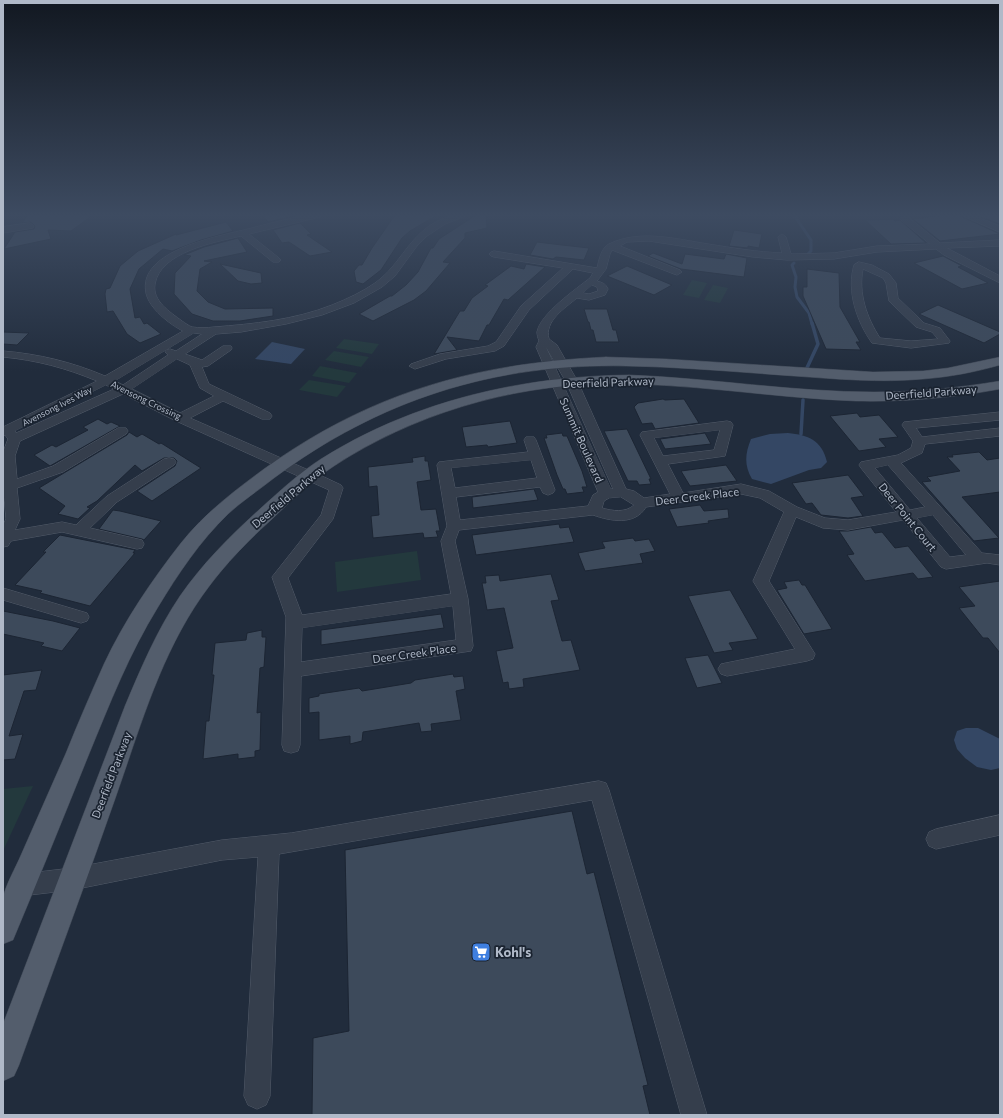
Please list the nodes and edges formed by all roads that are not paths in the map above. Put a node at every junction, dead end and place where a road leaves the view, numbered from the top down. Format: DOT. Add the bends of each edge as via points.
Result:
graph roads {
  1 [pos="160,267"];
  2 [pos="398,267"];
  3 [pos="570,267"];
  4 [pos="578,267"];
  5 [pos="602,267"];
  6 [pos="665,267"];
  7 [pos="858,267"];
  8 [pos="869,267"];
  9 [pos="976,267"];
  10 [pos="600,271"];
  11 [pos="677,272"];
  12 [pos="1000,280"];
  13 [pos="591,282"];
  14 [pos="576,295"];
  15 [pos="531,302"];
  16 [pos="554,312"];
  17 [pos="192,330"];
  18 [pos="215,330"];
  19 [pos="160,348"];
  20 [pos="228,348"];
  21 [pos="3,354"];
  22 [pos="176,355"];
  23 [pos="1000,361"];
  24 [pos="195,363"];
  25 [pos="555,364"];
  26 [pos="415,366"];
  27 [pos="888,378"];
  28 [pos="106,381"];
  29 [pos="572,382"];
  30 [pos="557,383"];
  31 [pos="1000,385"];
  32 [pos="124,389"];
  33 [pos="223,396"];
  34 [pos="903,396"];
  35 [pos="266,416"];
  36 [pos="1000,416"];
  37 [pos="180,418"];
  38 [pos="122,431"];
  39 [pos="1000,432"];
  40 [pos="8,434"];
  41 [pos="530,440"];
  42 [pos="919,441"];
  43 [pos="535,455"];
  44 [pos="891,460"];
  45 [pos="659,461"];
  46 [pos="170,462"];
  47 [pos="284,463"];
  48 [pos="311,474"];
  49 [pos="8,478"];
  50 [pos="621,492"];
  51 [pos="448,493"];
  52 [pos="606,494"];
  53 [pos="678,497"];
  54 [pos="642,503"];
  55 [pos="594,510"];
  56 [pos="792,510"];
  57 [pos="936,510"];
  58 [pos="906,515"];
  59 [pos="454,526"];
  60 [pos="79,531"];
  61 [pos="5,536"];
  62 [pos="137,544"];
  63 [pos="978,559"];
  64 [pos="1000,560"];
  65 [pos="3,594"];
  66 [pos="460,599"];
  67 [pos="81,617"];
  68 [pos="294,623"];
  69 [pos="727,669"];
  70 [pos="293,670"];
  71 [pos="291,746"];
  72 [pos="1000,825"];
  73 [pos="936,839"];
  74 [pos="269,846"];
  75 [pos="72,880"];
  76 [pos="21,885"];
  77 [pos="3,930"];
  78 [pos="3,1065"];
  79 [pos="257,1096"];
  80 [pos="694,1115"];
  1 -- 17 [label="street" via="153,276 150,289 154,301 180,326"];
  2 -- 18 [label="street" via="366,293 343,304 287,321"];
  3 -- 15 [label="street"];
  4 -- 10 [label="street"];
  5 -- 10 [label="street"];
  6 -- 11 [label="street"];
  7 -- 8 [label="street" via="856,272 858,303 866,326 876,341 900,346 946,341 936,330 920,325 893,299 891,283 886,276"];
  9 -- 12 [label="street"];
  10 -- 13 [label="street"];
  13 -- 14 [label="street"];
  13 -- 14 [label="street" via="601,286 602,292 590,297"];
  14 -- 16 [label="street"];
  15 -- 16 [label="street"];
  15 -- 26 [label="street" via="500,344 491,349 444,356"];
  16 -- 25 [label="street" via="542,332 544,341 552,345"];
  17 -- 18 [label="street"];
  17 -- 19 [label="street, Avensong Ives Way"];
  18 -- 22 [label="street"];
  19 -- 22 [label="street"];
  19 -- 28 [label="street, Avensong Ives Way"];
  20 -- 24 [label="street" via="204,364"];
  21 -- 28 [label="street, Avensong Crossing" via="53,360"];
  22 -- 24 [label="street"];
  22 -- 32 [label="street"];
  23 -- 27 [label="main road, Deerfield Parkway" via="931,375"];
  24 -- 33 [label="street" via="204,386"];
  25 -- 27 [label="main road, Deerfield Parkway" via="599,361 647,362"];
  25 -- 29 [label="street, Summit Boulevard"];
  25 -- 30 [label="street, Summit Boulevard"];
  25 -- 47 [label="main road, Deerfield Parkway" via="503,372 413,395 367,414 323,437"];
  27 -- 34 [label="main road"];
  28 -- 32 [label="street, Avensong Crossing"];
  28 -- 40 [label="street, Avensong Ives Way"];
  29 -- 30 [label="main road, Deerfield Parkway"];
  29 -- 34 [label="main road, Deerfield Parkway" via="642,379 854,396"];
  29 -- 50 [label="street, Summit Boulevard"];
  30 -- 48 [label="main road, Deerfield Parkway" via="490,394 449,405 360,444"];
  30 -- 52 [label="street, Summit Boulevard"];
  31 -- 34 [label="main road, Deerfield Parkway" via="968,391"];
  32 -- 37 [label="street, Avensong Crossing"];
  32 -- 40 [label="street"];
  33 -- 35 [label="street"];
  33 -- 37 [label="street"];
  36 -- 42 [label="street" via="908,425"];
  37 -- 47 [label="street, Avensong Crossing"];
  38 -- 49 [label="street" via="58,469"];
  39 -- 42 [label="street"];
  40 -- 49 [label="street"];
  41 -- 43 [label="street"];
  42 -- 44 [label="street, Deer Point Court" via="917,450 901,459"];
  43 -- 51 [label="street" via="444,465"];
  43 -- 51 [label="street" via="547,486"];
  44 -- 57 [label="street"];
  44 -- 58 [label="street, Deer Point Court" via="866,465"];
  45 -- 45 [label="street" via="646,435 727,425 720,453"];
  45 -- 53 [label="street"];
  46 -- 60 [label="street" via="112,499"];
  47 -- 48 [label="street"];
  47 -- 76 [label="main road, Deerfield Parkway" via="222,510 177,560 124,647 106,684"];
  48 -- 68 [label="street" via="336,488 328,516 280,577"];
  48 -- 75 [label="main road, Deerfield Parkway" via="239,538 204,579 179,615 152,668"];
  49 -- 61 [label="street" via="13,519"];
  50 -- 52 [label="street"];
  50 -- 54 [label="street, Deer Creek Place"];
  51 -- 59 [label="street"];
  52 -- 55 [label="street" via="598,498"];
  53 -- 54 [label="street, Deer Creek Place"];
  53 -- 56 [label="street, Deer Creek Place" via="741,490 764,494"];
  54 -- 55 [label="street, Deer Creek Place" via="636,511 628,514 611,516"];
  55 -- 59 [label="street, Deer Creek Place"];
  56 -- 58 [label="street, Deer Creek Place" via="823,523 848,525"];
  56 -- 69 [label="street" via="761,581 807,654"];
  57 -- 58 [label="street, Deer Creek Place"];
  57 -- 63 [label="street"];
  58 -- 63 [label="street, Deer Point Court" via="946,563"];
  59 -- 66 [label="street, Deer Creek Place" via="448,541"];
  60 -- 61 [label="street" via="62,527"];
  60 -- 62 [label="street"];
  63 -- 64 [label="street, Deer Point Court"];
  65 -- 67 [label="street"];
  66 -- 68 [label="street"];
  66 -- 70 [label="street, Deer Creek Place" via="465,646"];
  68 -- 70 [label="street"];
  70 -- 71 [label="street"];
  72 -- 73 [label="street"];
  74 -- 75 [label="street" via="222,850"];
  74 -- 79 [label="street"];
  74 -- 80 [label="street" via="599,790"];
  75 -- 76 [label="street"];
  75 -- 78 [label="main road, Deerfield Parkway"];
  76 -- 77 [label="main road, Deerfield Parkway"];
}
